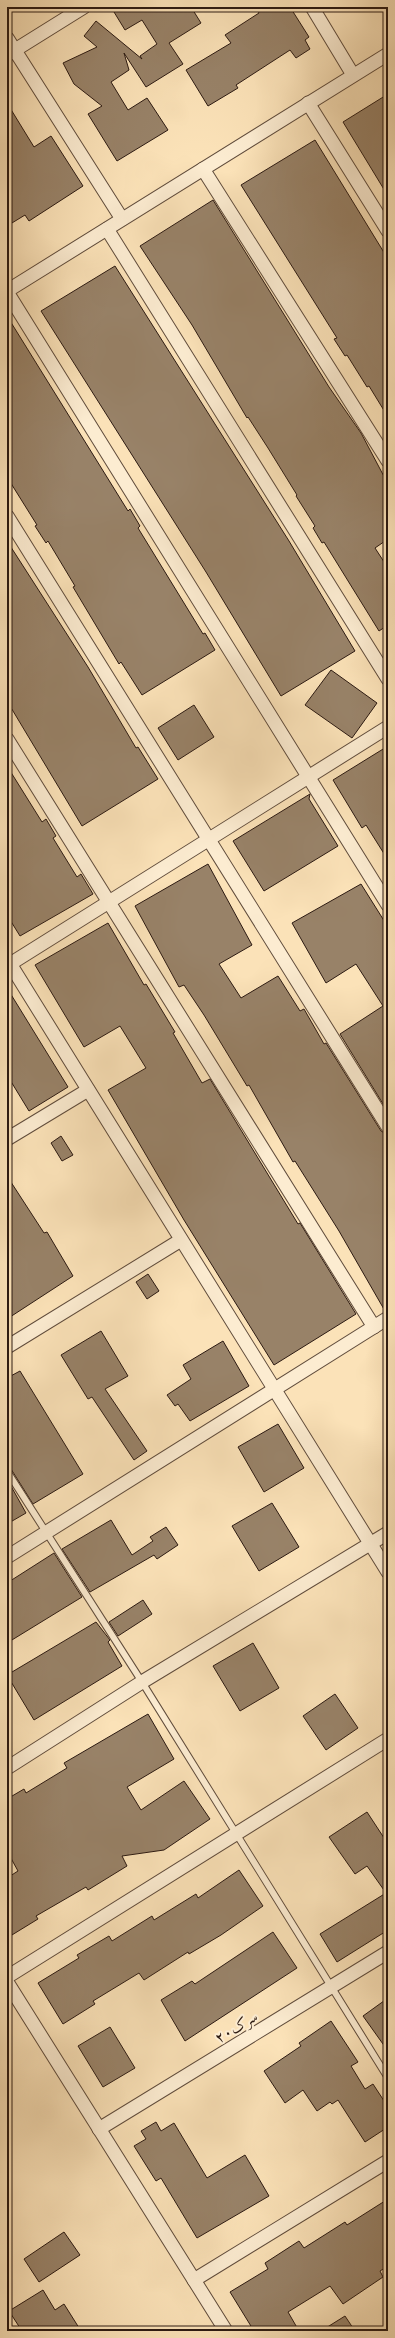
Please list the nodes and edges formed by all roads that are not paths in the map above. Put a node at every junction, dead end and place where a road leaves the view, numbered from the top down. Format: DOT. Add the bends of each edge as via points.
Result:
graph roads {
  1 [pos="84,7"];
  2 [pos="312,7"];
  3 [pos="7,38"];
  4 [pos="11,52"];
  5 [pos="388,54"];
  6 [pos="353,75"];
  7 [pos="308,103"];
  8 [pos="203,169"];
  9 [pos="122,219"];
  10 [pos="107,229"];
  11 [pos="388,231"];
  12 [pos="7,292"];
  13 [pos="388,461"];
  14 [pos="7,516"];
  15 [pos="388,679"];
  16 [pos="388,727"];
  17 [pos="7,739"];
  18 [pos="308,777"];
  19 [pos="209,839"];
  20 [pos="108,902"];
  21 [pos="388,905"];
  22 [pos="8,961"];
  23 [pos="88,1090"];
  24 [pos="388,1127"];
  25 [pos="7,1140"];
  26 [pos="181,1240"];
  27 [pos="388,1318"];
  28 [pos="374,1327"];
  29 [pos="7,1346"];
  30 [pos="274,1390"];
  31 [pos="7,1471"];
  32 [pos="46,1533"];
  33 [pos="388,1533"];
  34 [pos="370,1544"];
  35 [pos="7,1557"];
  36 [pos="388,1572"];
  37 [pos="142,1682"];
  38 [pos="388,1739"];
  39 [pos="7,1768"];
  40 [pos="236,1834"];
  41 [pos="388,1952"];
  42 [pos="7,1977"];
  43 [pos="7,1982"];
  44 [pos="332,1988"];
  45 [pos="388,2078"];
  46 [pos="99,2128"];
  47 [pos="388,2160"];
  48 [pos="194,2280"];
  49 [pos="226,2331"];
  1 -- 4 [label="street"];
  2 -- 6 [label="street"];
  3 -- 4 [label="street"];
  4 -- 9 [label="street"];
  5 -- 6 [label="street"];
  6 -- 7 [label="street"];
  7 -- 8 [label="street"];
  7 -- 11 [label="street"];
  8 -- 9 [label="street"];
  8 -- 13 [label="street"];
  9 -- 10 [label="street"];
  10 -- 12 [label="street"];
  10 -- 15 [label="street"];
  12 -- 18 [label="street"];
  14 -- 19 [label="street"];
  16 -- 18 [label="street"];
  17 -- 20 [label="street"];
  18 -- 19 [label="street"];
  18 -- 21 [label="street"];
  19 -- 20 [label="street"];
  19 -- 24 [label="street"];
  20 -- 22 [label="street"];
  20 -- 28 [label="street"];
  22 -- 23 [label="street"];
  23 -- 25 [label="street"];
  23 -- 26 [label="street"];
  26 -- 29 [label="street"];
  26 -- 30 [label="street"];
  27 -- 28 [label="street"];
  28 -- 30 [label="street"];
  30 -- 32 [label="street"];
  30 -- 34 [label="street"];
  31 -- 32 [label="lane"];
  32 -- 35 [label="street"];
  32 -- 37 [label="lane"];
  33 -- 34 [label="street"];
  34 -- 36 [label="street"];
  34 -- 37 [label="street"];
  37 -- 39 [label="street"];
  37 -- 40 [label="lane"];
  38 -- 40 [label="street"];
  40 -- 42 [label="street"];
  40 -- 44 [label="lane"];
  41 -- 44 [label="street, سرک۲۰"];
  43 -- 46 [label="street"];
  44 -- 45 [label="lane"];
  44 -- 46 [label="street, سرک۲۰"];
  46 -- 48 [label="street"];
  47 -- 48 [label="street"];
  48 -- 49 [label="street"];
}
